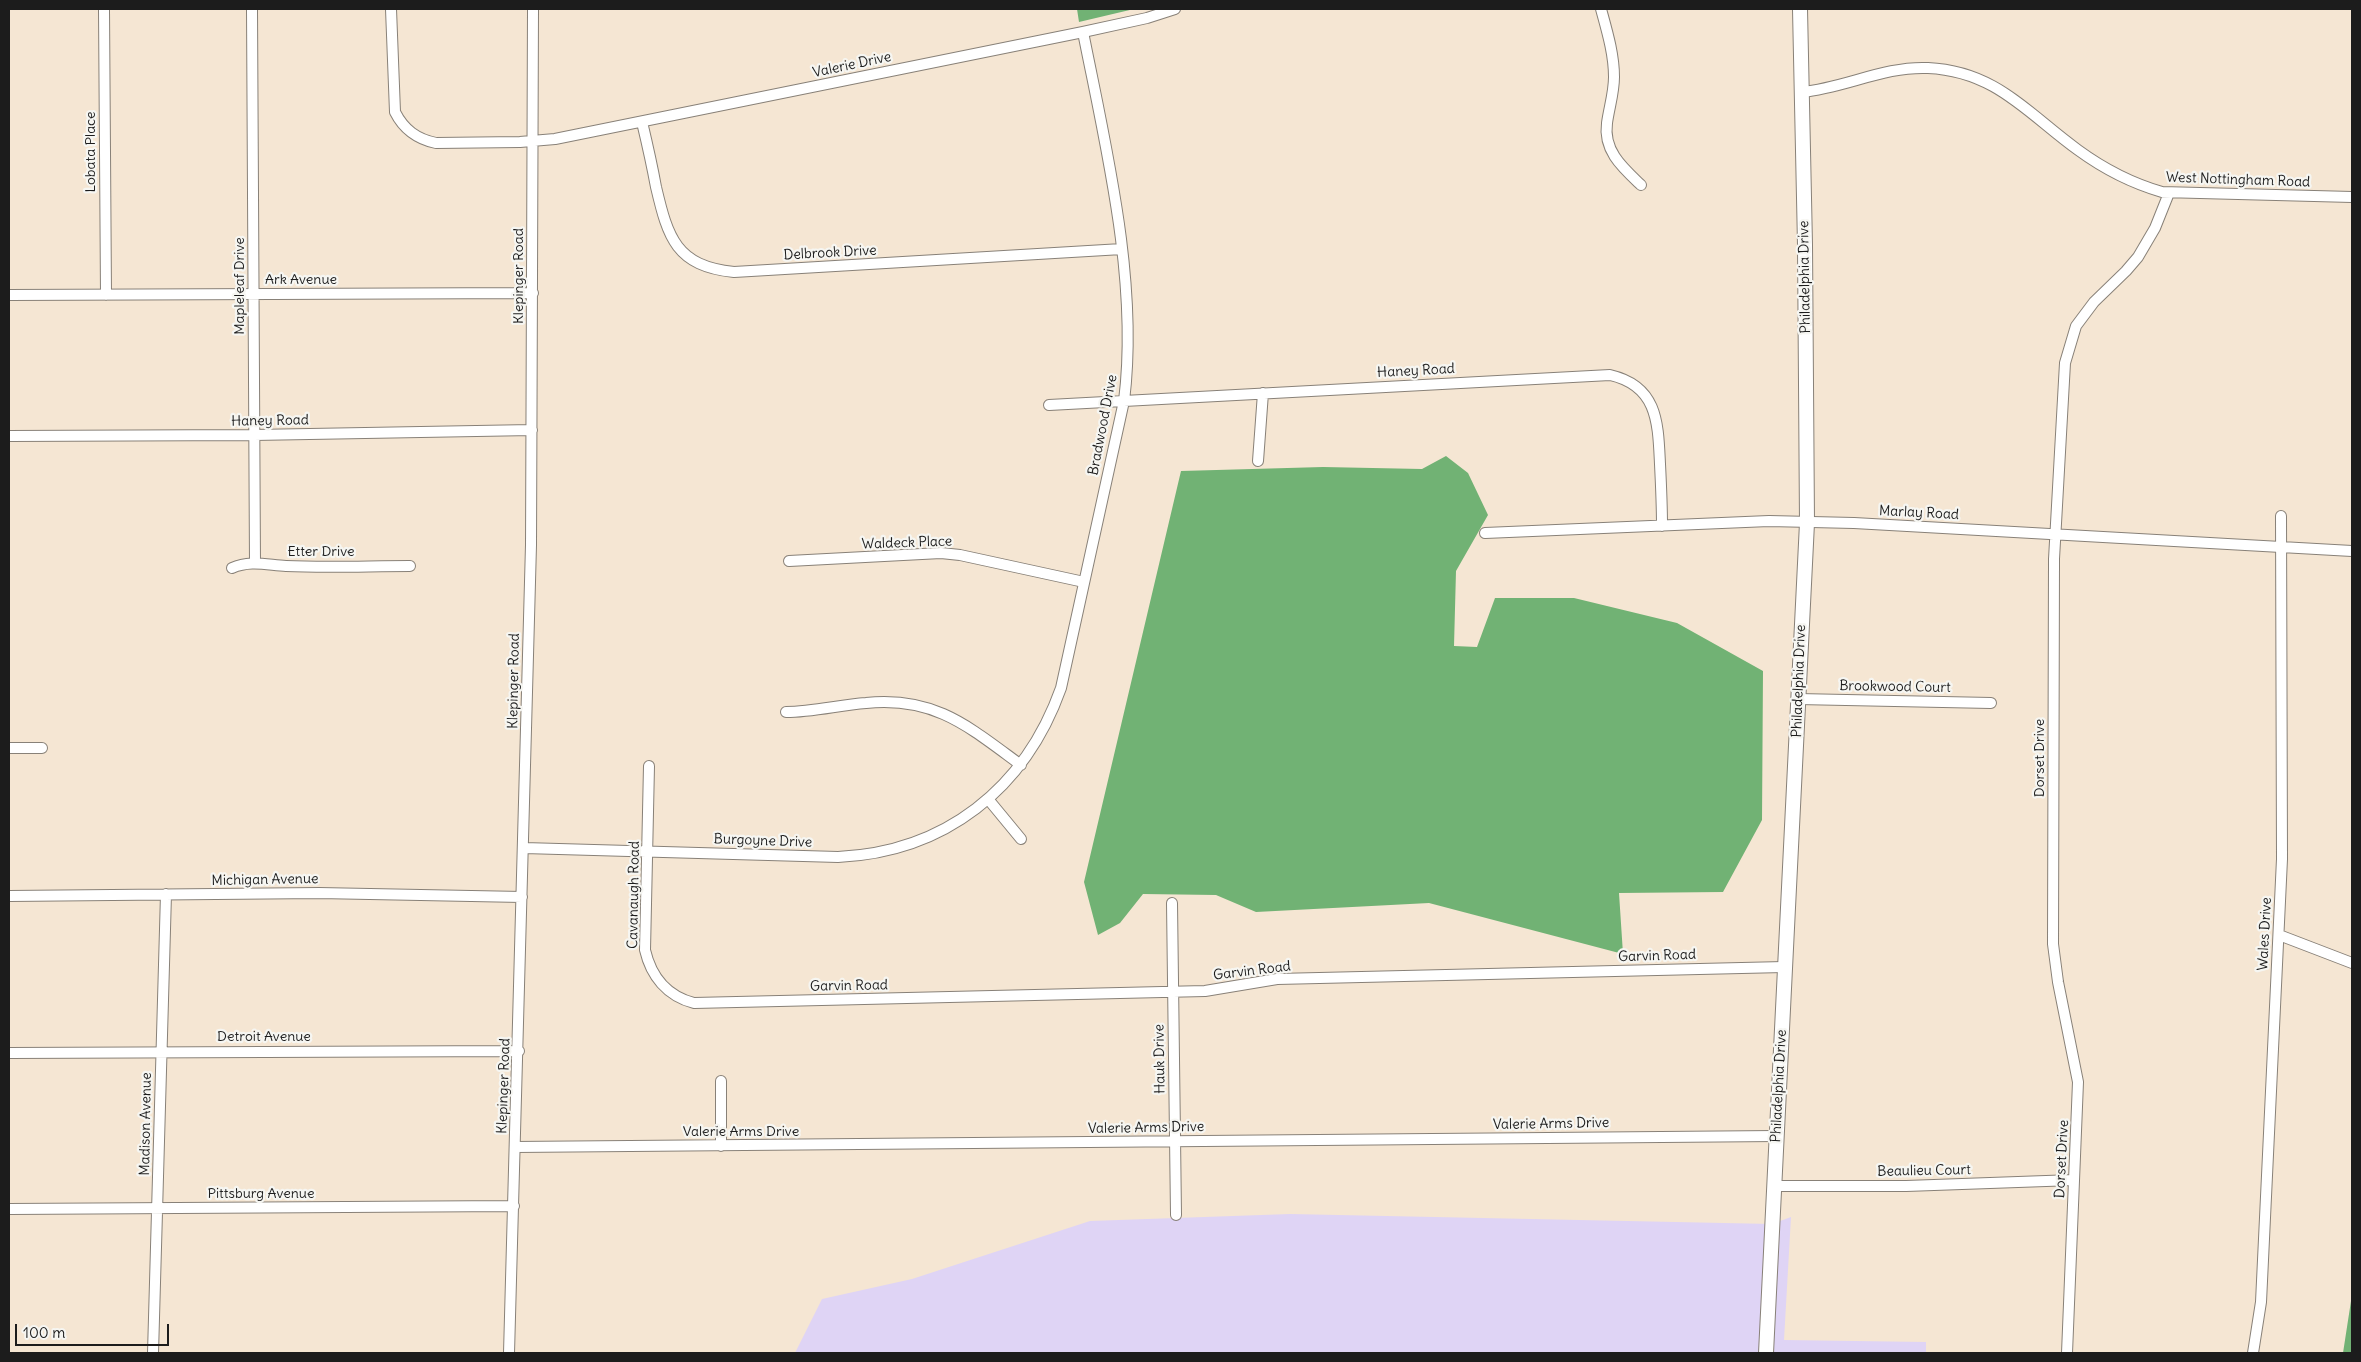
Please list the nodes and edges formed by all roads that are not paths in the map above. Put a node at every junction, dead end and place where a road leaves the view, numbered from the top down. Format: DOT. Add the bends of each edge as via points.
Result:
graph roads {
  1 [pos="104,9"];
  2 [pos="252,9"];
  3 [pos="391,9"];
  4 [pos="533,9"];
  5 [pos="1175,9"];
  6 [pos="1602,9"];
  7 [pos="1800,9"];
  8 [pos="1083,32"];
  9 [pos="1802,92"];
  10 [pos="642,122"];
  11 [pos="533,141"];
  12 [pos="1640,185"];
  13 [pos="2169,193"];
  14 [pos="2352,197"];
  15 [pos="1122,250"];
  16 [pos="533,292"];
  17 [pos="254,294"];
  18 [pos="9,295"];
  19 [pos="106,295"];
  20 [pos="1263,393"];
  21 [pos="1124,401"];
  22 [pos="1049,405"];
  23 [pos="532,430"];
  24 [pos="254,435"];
  25 [pos="9,436"];
  26 [pos="1258,460"];
  27 [pos="2281,516"];
  28 [pos="1806,523"];
  29 [pos="1662,526"];
  30 [pos="1485,533"];
  31 [pos="2055,534"];
  32 [pos="2282,547"];
  33 [pos="2352,551"];
  34 [pos="789,561"];
  35 [pos="255,563"];
  36 [pos="410,566"];
  37 [pos="232,568"];
  38 [pos="1084,582"];
  39 [pos="1798,699"];
  40 [pos="1991,703"];
  41 [pos="786,712"];
  42 [pos="9,748"];
  43 [pos="42,748"];
  44 [pos="1020,765"];
  45 [pos="650,766"];
  46 [pos="988,799"];
  47 [pos="1022,839"];
  48 [pos="524,848"];
  49 [pos="648,851"];
  50 [pos="166,894"];
  51 [pos="9,896"];
  52 [pos="522,897"];
  53 [pos="1172,903"];
  54 [pos="2278,935"];
  55 [pos="2352,963"];
  56 [pos="1784,967"];
  57 [pos="1173,992"];
  58 [pos="722,1002"];
  59 [pos="162,1051"];
  60 [pos="519,1051"];
  61 [pos="9,1052"];
  62 [pos="721,1080"];
  63 [pos="1776,1136"];
  64 [pos="1175,1142"];
  65 [pos="721,1146"];
  66 [pos="515,1148"];
  67 [pos="2074,1180"];
  68 [pos="1774,1186"];
  69 [pos="514,1206"];
  70 [pos="159,1208"];
  71 [pos="9,1209"];
  72 [pos="1176,1214"];
  73 [pos="153,1353"];
  74 [pos="509,1353"];
  75 [pos="1766,1353"];
  76 [pos="2067,1353"];
  77 [pos="2253,1353"];
  1 -- 19 [label="street, Lobata Place"];
  2 -- 17 [label="street, Mapleleaf Drive"];
  3 -- 11 [label="street, Valerie Drive" via="393,100 400,124 411,134 436,143"];
  4 -- 11 [label="street, Klepinger Road"];
  5 -- 8 [label="street, Valerie Drive"];
  6 -- 12 [label="street" via="1614,75 1607,136 1614,158"];
  7 -- 9 [label="main road, Philadelphia Drive"];
  8 -- 10 [label="street, Valerie Drive"];
  8 -- 15 [label="street, Bradwood Drive"];
  9 -- 13 [label="street, West Nottingham Road" via="1908,68 1929,68 1965,75 2010,95 2103,167 2142,186"];
  9 -- 28 [label="main road, Philadelphia Drive"];
  10 -- 11 [label="street, Valerie Drive"];
  10 -- 15 [label="street, Delbrook Drive" via="670,235 681,251 710,269 734,272"];
  11 -- 16 [label="street, Klepinger Road"];
  13 -- 14 [label="street, West Nottingham Road"];
  13 -- 31 [label="street, Dorset Drive" via="2155,228 2138,257 2085,312 2070,342 2065,363"];
  15 -- 21 [label="street, Bradwood Drive" via="1128,333"];
  16 -- 17 [label="street, Ark Avenue"];
  16 -- 23 [label="street, Klepinger Road"];
  17 -- 19 [label="street, Ark Avenue"];
  17 -- 24 [label="street, Mapleleaf Drive"];
  18 -- 19 [label="street, Ark Avenue"];
  20 -- 21 [label="street, Haney Road"];
  20 -- 26 [label="street"];
  20 -- 29 [label="street, Haney Road" via="1602,374 1622,378 1644,394 1656,416"];
  21 -- 22 [label="street, Haney Road"];
  21 -- 38 [label="street, Bradwood Drive"];
  23 -- 24 [label="street, Haney Road"];
  23 -- 48 [label="street, Klepinger Road"];
  24 -- 25 [label="street, Haney Road"];
  24 -- 35 [label="street, Mapleleaf Drive"];
  27 -- 32 [label="street, Wales Drive"];
  28 -- 29 [label="street, Marlay Road" via="1769,521"];
  28 -- 31 [label="street, Marlay Road"];
  28 -- 39 [label="main road, Philadelphia Drive"];
  29 -- 30 [label="street, Marlay Road"];
  31 -- 32 [label="street, Marlay Road"];
  31 -- 67 [label="street, Dorset Drive" via="2053,944 2078,1082"];
  32 -- 33 [label="street, Marlay Road"];
  32 -- 54 [label="street, Wales Drive" via="2282,859"];
  34 -- 38 [label="street, Waldeck Place" via="950,554"];
  35 -- 36 [label="street, Etter Drive"];
  35 -- 37 [label="street, Etter Drive"];
  38 -- 44 [label="street, Bradwood Drive" via="1060,688 1043,731"];
  39 -- 40 [label="street, Brookwood Court"];
  39 -- 56 [label="main road, Philadelphia Drive"];
  41 -- 44 [label="street" via="867,702 894,702 928,708 954,717"];
  42 -- 43 [label="street"];
  44 -- 46 [label="street, Bradwood Drive"];
  45 -- 49 [label="street, Cavanaugh Road"];
  46 -- 47 [label="street"];
  46 -- 49 [label="street, Burgoyne Drive" via="942,831 918,842 867,855 838,857"];
  48 -- 49 [label="street, Burgoyne Drive"];
  48 -- 52 [label="street, Klepinger Road"];
  49 -- 58 [label="street, Cavanaugh Road" via="645,950 650,968 662,984 679,997 694,1002"];
  50 -- 51 [label="street, Michigan Avenue"];
  50 -- 52 [label="street, Michigan Avenue"];
  50 -- 59 [label="street, Madison Avenue"];
  52 -- 60 [label="street, Klepinger Road"];
  53 -- 57 [label="street, Hauk Drive"];
  54 -- 55 [label="street"];
  54 -- 77 [label="street, Wales Drive" via="2261,1302"];
  56 -- 57 [label="street, Garvin Road" via="1277,980"];
  56 -- 63 [label="main road, Philadelphia Drive"];
  57 -- 58 [label="street, Garvin Road"];
  57 -- 64 [label="street, Hauk Drive"];
  59 -- 60 [label="street, Detroit Avenue"];
  59 -- 61 [label="street, Detroit Avenue"];
  59 -- 70 [label="street, Madison Avenue"];
  60 -- 66 [label="street, Klepinger Road"];
  62 -- 65 [label="street"];
  63 -- 64 [label="street, Valerie Arms Drive"];
  63 -- 68 [label="main road, Philadelphia Drive"];
  64 -- 65 [label="street, Valerie Arms Drive"];
  64 -- 72 [label="street, Hauk Drive"];
  65 -- 66 [label="street, Valerie Arms Drive"];
  66 -- 69 [label="street, Klepinger Road"];
  67 -- 68 [label="street, Beaulieu Court" via="1906,1186"];
  67 -- 76 [label="street, Dorset Drive"];
  68 -- 75 [label="main road, Philadelphia Drive"];
  69 -- 70 [label="street, Pittsburg Avenue"];
  69 -- 74 [label="street, Klepinger Road"];
  70 -- 71 [label="street, Pittsburg Avenue"];
  70 -- 73 [label="street, Madison Avenue"];
}
